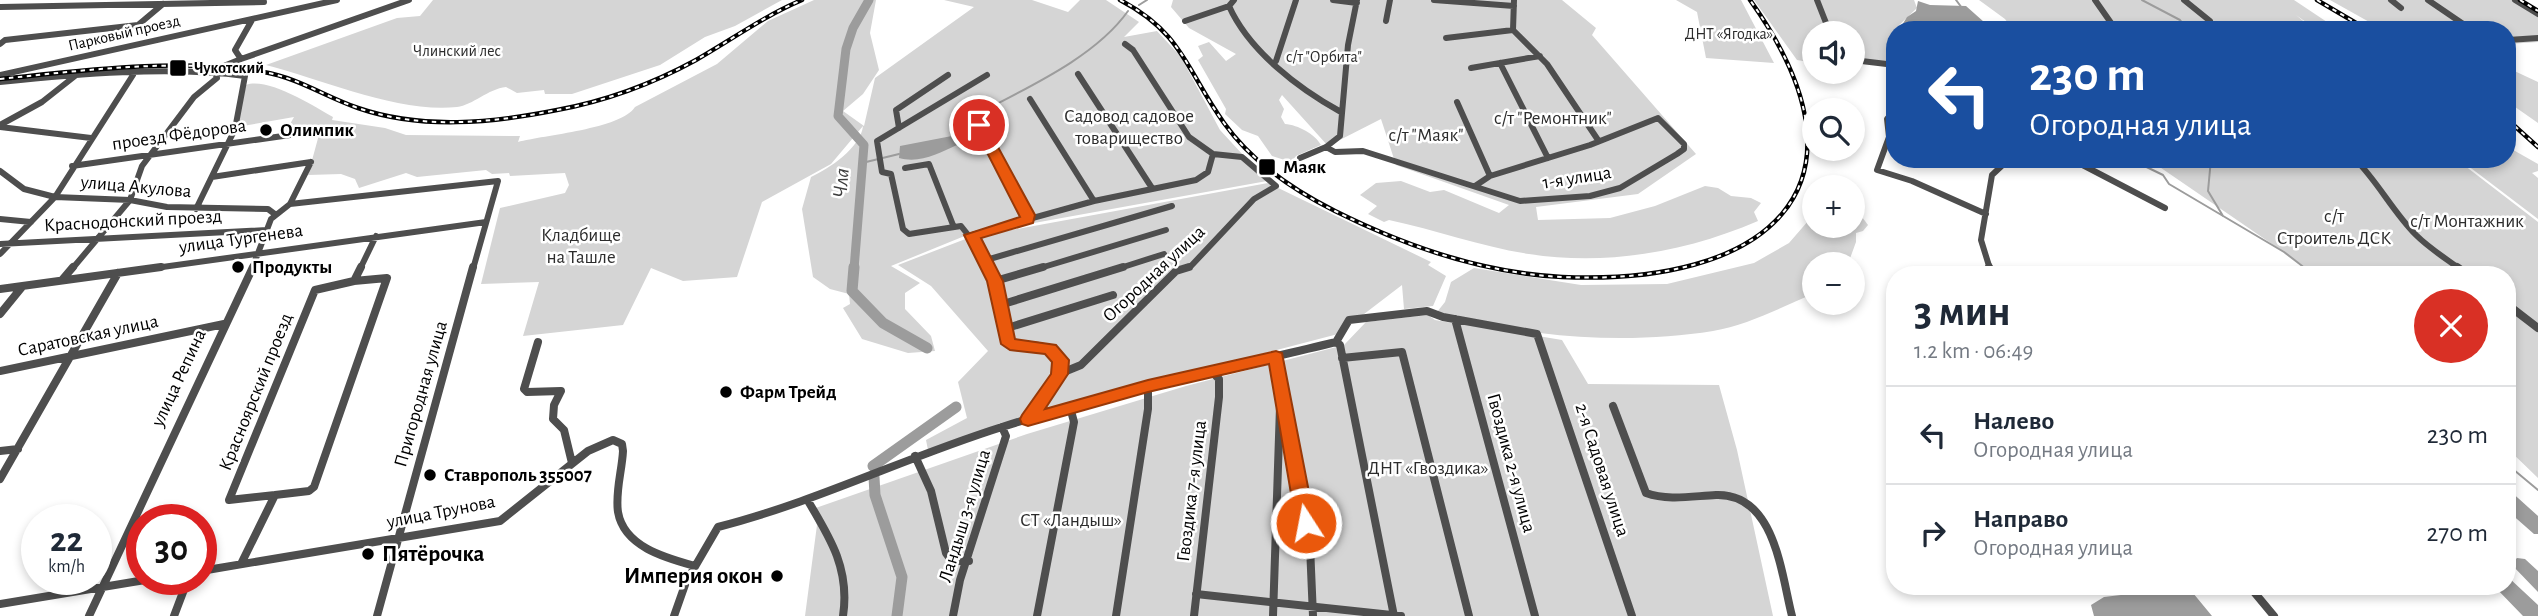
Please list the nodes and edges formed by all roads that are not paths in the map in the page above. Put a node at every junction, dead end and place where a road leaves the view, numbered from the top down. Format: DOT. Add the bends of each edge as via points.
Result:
graph roads {
  1 [pos="13,0"];
  2 [pos="337,0"];
  3 [pos="409,0"];
  4 [pos="1296,0"];
  5 [pos="1333,0"];
  6 [pos="1390,0"];
  7 [pos="1434,0"];
  8 [pos="1817,0"];
  9 [pos="2095,0"];
  10 [pos="2184,0"];
  11 [pos="2390,0"];
  12 [pos="2428,0"];
  13 [pos="2515,0"];
  14 [pos="1357,1"];
  15 [pos="264,2"];
  16 [pos="1231,3"];
  17 [pos="1514,3"];
  18 [pos="163,4"];
  19 [pos="2,8"];
  20 [pos="2401,8"];
  21 [pos="2538,14"];
  22 [pos="252,20"];
  23 [pos="1185,21"];
  24 [pos="1386,21"];
  25 [pos="1825,21"];
  26 [pos="2110,21"];
  27 [pos="2210,21"];
  28 [pos="2459,21"];
  29 [pos="1513,30"];
  30 [pos="1446,38"];
  31 [pos="2538,38"];
  32 [pos="2516,39"];
  33 [pos="0,44"];
  34 [pos="1125,44"];
  35 [pos="1540,56"];
  36 [pos="241,59"];
  37 [pos="1276,61"];
  38 [pos="1865,61"];
  39 [pos="1500,63"];
  40 [pos="1886,64"];
  41 [pos="1471,68"];
  42 [pos="216,72"];
  43 [pos="1077,74"];
  44 [pos="0,75"];
  45 [pos="132,75"];
  46 [pos="948,75"];
  47 [pos="987,75"];
  48 [pos="76,76"];
  49 [pos="0,82"];
  50 [pos="1030,99"];
  51 [pos="1457,102"];
  52 [pos="1340,113"];
  53 [pos="979,125"];
  54 [pos="0,126"];
  55 [pos="899,128"];
  56 [pos="290,135"];
  57 [pos="91,138"];
  58 [pos="1598,140"];
  59 [pos="229,144"];
  60 [pos="1326,147"];
  61 [pos="1886,148"];
  62 [pos="1213,155"];
  63 [pos="152,156"];
  64 [pos="1300,158"];
  65 [pos="1548,158"];
  66 [pos="72,166"];
  67 [pos="905,168"];
  68 [pos="1999,168"];
  69 [pos="2088,168"];
  70 [pos="2364,168"];
  71 [pos="0,171"];
  72 [pos="1490,176"];
  73 [pos="212,177"];
  74 [pos="1475,186"];
  75 [pos="1152,188"];
  76 [pos="55,197"];
  77 [pos="130,200"];
  78 [pos="1094,201"];
  79 [pos="290,204"];
  80 [pos="1172,206"];
  81 [pos="2165,208"];
  82 [pos="196,209"];
  83 [pos="276,215"];
  84 [pos="1986,215"];
  85 [pos="0,219"];
  86 [pos="1027,219"];
  87 [pos="31,222"];
  88 [pos="486,222"];
  89 [pos="953,225"];
  90 [pos="268,230"];
  91 [pos="1166,230"];
  92 [pos="972,235"];
  93 [pos="376,236"];
  94 [pos="99,239"];
  95 [pos="12,242"];
  96 [pos="0,244"];
  97 [pos="259,253"];
  98 [pos="0,254"];
  99 [pos="1164,254"];
  100 [pos="986,260"];
  101 [pos="1988,266"];
  102 [pos="2456,266"];
  103 [pos="118,273"];
  104 [pos="61,281"];
  105 [pos="354,281"];
  106 [pos="995,281"];
  107 [pos="23,286"];
  108 [pos="0,289"];
  109 [pos="1113,295"];
  110 [pos="1000,305"];
  111 [pos="2516,311"];
  112 [pos="0,314"];
  113 [pos="1455,319"];
  114 [pos="224,324"];
  115 [pos="2538,328"];
  116 [pos="1004,330"];
  117 [pos="538,342"];
  118 [pos="1336,342"];
  119 [pos="68,356"];
  120 [pos="1276,357"];
  121 [pos="1342,358"];
  122 [pos="0,370"];
  123 [pos="1212,372"];
  124 [pos="1059,374"];
  125 [pos="1148,386"];
  126 [pos="1280,390"];
  127 [pos="1613,406"];
  128 [pos="1070,407"];
  129 [pos="1028,419"];
  130 [pos="1002,427"];
  131 [pos="18,449"];
  132 [pos="0,451"];
  133 [pos="915,456"];
  134 [pos="572,463"];
  135 [pos="0,480"];
  136 [pos="275,495"];
  137 [pos="808,501"];
  138 [pos="398,538"];
  139 [pos="968,561"];
  140 [pos="241,564"];
  141 [pos="112,565"];
  142 [pos="695,566"];
  143 [pos="217,568"];
  144 [pos="1196,594"];
  145 [pos="51,595"];
  146 [pos="98,595"];
  147 [pos="182,595"];
  148 [pos="2256,595"];
  149 [pos="1274,601"];
  150 [pos="0,604"];
  151 [pos="1312,604"];
  152 [pos="89,616"];
  153 [pos="174,616"];
  154 [pos="375,616"];
  155 [pos="674,616"];
  156 [pos="843,616"];
  157 [pos="953,616"];
  158 [pos="1037,616"];
  159 [pos="1116,616"];
  160 [pos="1194,616"];
  161 [pos="1273,616"];
  162 [pos="1313,616"];
  163 [pos="1394,616"];
  164 [pos="1401,616"];
  165 [pos="1469,616"];
  166 [pos="1535,616"];
  167 [pos="1632,616"];
  168 [pos="1791,616"];
  169 [pos="2274,616"];
  1 -- 19 [label="street"];
  2 -- 22 [label="street, Парковый проезд"];
  3 -- 36 [label="street"];
  4 -- 37 [label="street"];
  5 -- 14 [label="street"];
  6 -- 24 [label="street"];
  7 -- 17 [label="street"];
  8 -- 25 [label="street"];
  9 -- 26 [label="street"];
  10 -- 27 [label="street"];
  11 -- 20 [label="street"];
  12 -- 28 [label="street"];
  13 -- 21 [label="street"];
  14 -- 52 [label="street"];
  15 -- 18 [label="street"];
  16 -- 23 [label="street"];
  16 -- 37 [label="street" via="1233,19"];
  17 -- 29 [label="street"];
  18 -- 19 [label="street"];
  18 -- 33 [label="street" via="138,25"];
  22 -- 36 [label="street" via="235,50"];
  22 -- 44 [label="street, Парковый проезд"];
  29 -- 30 [label="street"];
  29 -- 35 [label="street"];
  31 -- 32 [label="street"];
  34 -- 62 [label="street, Огородная улица" via="1189,137"];
  35 -- 39 [label="street"];
  35 -- 58 [label="street"];
  36 -- 42 [label="street" via="219,66"];
  37 -- 52 [label="street"];
  38 -- 40 [label="street"];
  39 -- 41 [label="street"];
  39 -- 65 [label="street, 1-я улица"];
  42 -- 45 [label="street, Парковый проезд"];
  42 -- 59 [label="street, Парковый проезд" via="240,73 246,80"];
  42 -- 63 [label="street" via="217,78 194,97"];
  43 -- 75 [label="street"];
  45 -- 48 [label="street, Парковый проезд"];
  45 -- 57 [label="street"];
  46 -- 55 [label="street" via="895,110"];
  47 -- 55 [label="street"];
  48 -- 49 [label="street, Парковый проезд"];
  48 -- 54 [label="street"];
  50 -- 78 [label="street"];
  51 -- 72 [label="street"];
  52 -- 60 [label="street" via="1340,136"];
  53 -- 86 [label="street"];
  54 -- 57 [label="street"];
  55 -- 89 [label="street" via="877,141 882,172 891,174 903,229 909,234"];
  56 -- 59 [label="street, проезд Фёдорова"];
  57 -- 66 [label="street"];
  58 -- 65 [label="street, 1-я улица"];
  58 -- 74 [label="street, 1-я улица" via="1658,118 1684,149 1633,182 1590,196 1520,201"];
  59 -- 63 [label="street, проезд Фёдорова"];
  59 -- 73 [label="street"];
  60 -- 64 [label="street, 1-я улица"];
  60 -- 74 [label="street, 1-я улица" via="1335,152 1363,151"];
  61 -- 84 [label="street" via="1877,170"];
  62 -- 75 [label="street" via="1209,173 1202,178"];
  62 -- 124 [label="street, Огородная улица" via="1242,157 1276,186 1254,199 1191,266 1176,271 1081,365"];
  63 -- 66 [label="street, проезд Фёдорова"];
  63 -- 77 [label="street" via="142,166"];
  65 -- 72 [label="street, 1-я улица"];
  66 -- 76 [label="street"];
  67 -- 89 [label="street" via="929,164"];
  68 -- 84 [label="street" via="1992,175"];
  69 -- 81 [label="street"];
  70 -- 102 [label="street" via="2417,236"];
  71 -- 76 [label="street, улица Акулова" via="24,189"];
  72 -- 74 [label="street, 1-я улица"];
  73 -- 79 [label="street, улица Репина" via="311,162"];
  73 -- 82 [label="street"];
  75 -- 78 [label="street"];
  76 -- 77 [label="street, улица Акулова"];
  76 -- 87 [label="street"];
  77 -- 82 [label="street, улица Акулова"];
  77 -- 94 [label="street"];
  78 -- 86 [label="street"];
  79 -- 83 [label="street, улица Репина"];
  79 -- 88 [label="street, Пригородная улица" via="498,181"];
  80 -- 100 [label="street, Огородная улица"];
  82 -- 83 [label="street, улица Акулова" via="268,209"];
  83 -- 90 [label="street, улица Репина"];
  84 -- 101 [label="street" via="1981,240"];
  85 -- 87 [label="street"];
  86 -- 92 [label="street"];
  87 -- 95 [label="street"];
  88 -- 93 [label="street, улица Тургенева"];
  88 -- 138 [label="street, Пригородная улица"];
  89 -- 92 [label="street"];
  90 -- 94 [label="street, Краснодонский проезд"];
  90 -- 97 [label="street, улица Репина"];
  91 -- 106 [label="street, Огородная улица"];
  92 -- 100 [label="street"];
  93 -- 97 [label="street, улица Тургенева"];
  93 -- 105 [label="street"];
  94 -- 95 [label="street, Краснодонский проезд"];
  94 -- 104 [label="street"];
  95 -- 96 [label="street, Краснодонский проезд"];
  95 -- 98 [label="street"];
  97 -- 103 [label="street, улица Тургенева"];
  97 -- 114 [label="street, улица Репина"];
  99 -- 110 [label="street, Огородная улица"];
  100 -- 106 [label="street"];
  103 -- 104 [label="street, улица Тургенева"];
  103 -- 119 [label="street"];
  104 -- 107 [label="street, улица Тургенева"];
  105 -- 136 [label="street, Красноярский проезд" via="387,278 314,487"];
  105 -- 136 [label="street, Красноярский проезд" via="315,290 229,500"];
  106 -- 110 [label="street"];
  107 -- 108 [label="street, улица Тургенева"];
  107 -- 112 [label="street"];
  109 -- 116 [label="street, Огородная улица"];
  110 -- 116 [label="street"];
  111 -- 115 [label="street"];
  113 -- 118 [label="street" via="1427,311 1353,318 1343,324"];
  113 -- 166 [label="street, Гвоздика 2-я улица"];
  113 -- 167 [label="street, 2-я Садовая улица" via="1538,335"];
  114 -- 119 [label="street, Саратовская улица"];
  114 -- 141 [label="street, улица Репина"];
  116 -- 124 [label="street" via="1010,344 1040,346 1058,355"];
  117 -- 134 [label="street" via="524,389 561,391 553,419 565,430"];
  118 -- 120 [label="street"];
  118 -- 121 [label="street"];
  119 -- 122 [label="street, Саратовская улица"];
  119 -- 131 [label="street"];
  120 -- 123 [label="street"];
  120 -- 126 [label="street"];
  121 -- 163 [label="street"];
  121 -- 165 [label="street" via="1402,352"];
  123 -- 125 [label="street"];
  123 -- 144 [label="street, Гвоздика 7-я улица" via="1219,379 1220,397"];
  124 -- 129 [label="street, Огородная улица"];
  125 -- 128 [label="street"];
  125 -- 159 [label="street"];
  126 -- 149 [label="street"];
  126 -- 151 [label="street" via="1310,546"];
  127 -- 168 [label="street" via="1646,493 1732,496 1748,501 1756,510 1765,524"];
  128 -- 129 [label="street"];
  128 -- 158 [label="street" via="1074,422"];
  129 -- 130 [label="street"];
  130 -- 133 [label="street"];
  130 -- 139 [label="street, Ландыш 3-я улица" via="1006,436"];
  131 -- 132 [label="street"];
  131 -- 135 [label="street"];
  133 -- 137 [label="street"];
  133 -- 139 [label="street" via="929,486 946,553 952,561"];
  134 -- 138 [label="street, улица Трунова" via="500,521"];
  134 -- 142 [label="street, улица Трунова" via="608,441 622,444 618,514 622,525 655,552"];
  136 -- 140 [label="street"];
  137 -- 142 [label="street" via="718,527"];
  137 -- 156 [label="street" via="838,553 847,582"];
  138 -- 140 [label="street, улица Трунова"];
  138 -- 154 [label="street, Пригородная улица"];
  139 -- 157 [label="street, Ландыш 3-я улица"];
  140 -- 143 [label="street, улица Трунова"];
  142 -- 155 [label="street"];
  144 -- 149 [label="street"];
  144 -- 160 [label="street, Гвоздика 7-я улица"];
  145 -- 150 [label="street"];
  146 -- 152 [label="street, улица Репина"];
  147 -- 153 [label="street"];
  148 -- 169 [label="street"];
  149 -- 151 [label="street"];
  149 -- 161 [label="street"];
  151 -- 162 [label="street"];
  151 -- 163 [label="street"];
  163 -- 164 [label="street"];
}
